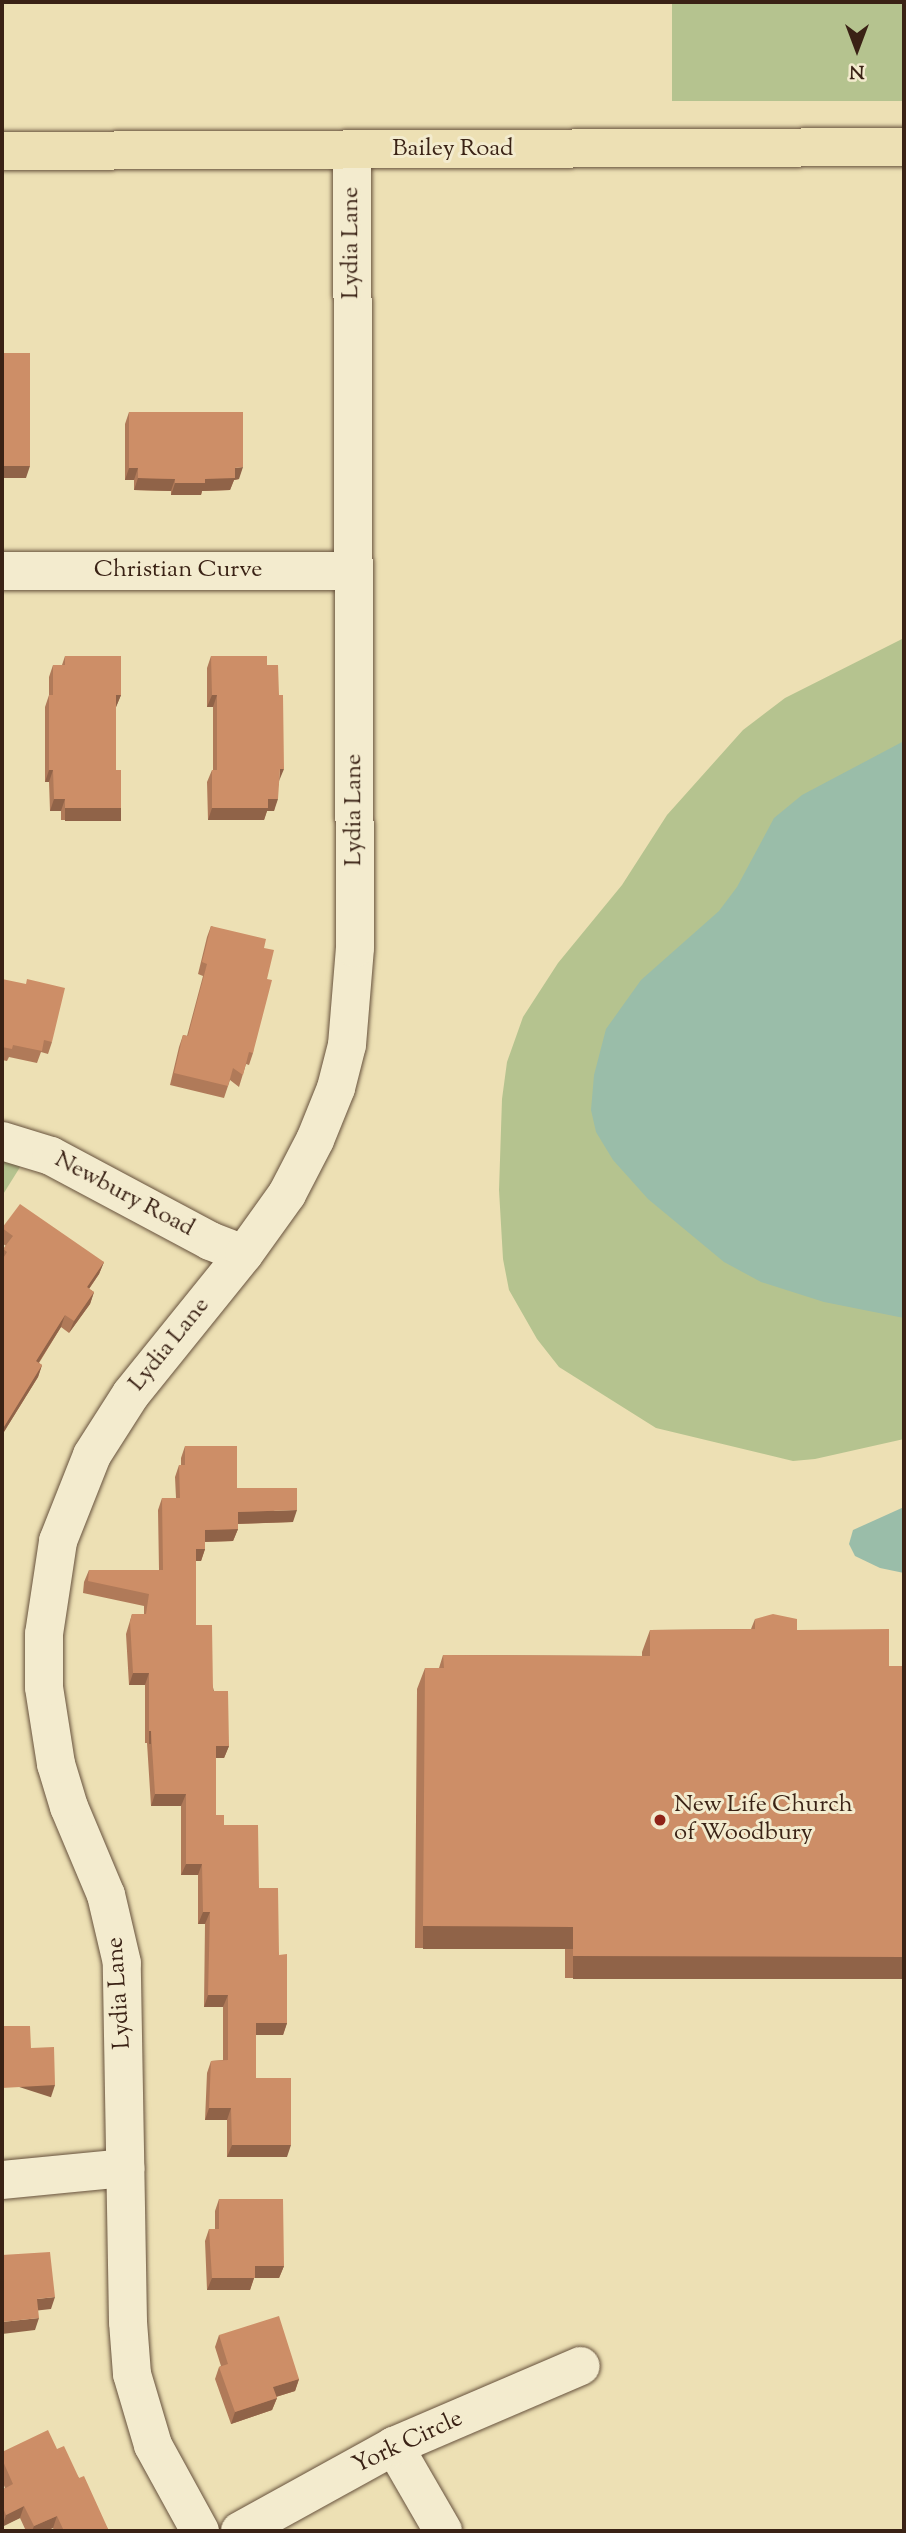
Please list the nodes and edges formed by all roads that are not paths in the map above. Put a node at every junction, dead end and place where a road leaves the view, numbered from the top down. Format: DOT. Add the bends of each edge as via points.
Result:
graph roads {
  1 [pos="904,147"];
  2 [pos="352,150"];
  3 [pos="2,151"];
  4 [pos="2,571"];
  5 [pos="354,571"];
  6 [pos="2,1141"];
  7 [pos="243,1254"];
  8 [pos="125,2168"];
  9 [pos="2,2180"];
  10 [pos="581,2366"];
  11 [pos="394,2446"];
  12 [pos="200,2531"];
  13 [pos="240,2531"];
  14 [pos="443,2531"];
  1 -- 2 [label="main road, Bailey Road"];
  2 -- 3 [label="main road, Bailey Road"];
  2 -- 5 [label="street, Lydia Lane"];
  4 -- 5 [label="street, Christian Curve"];
  5 -- 7 [label="street, Lydia Lane" via="355,948 347,1045 315,1140 287,1194"];
  6 -- 7 [label="street, Newbury Road" via="72,1166 210,1241"];
  7 -- 8 [label="street, Lydia Lane" via="131,1394 98,1443 62,1527 47,1597 43,1667 52,1749 65,1797 106,1895 122,1963"];
  8 -- 9 [label="street"];
  8 -- 12 [label="street, Lydia Lane" via="128,2336 134,2386 159,2458"];
  10 -- 11 [label="street, York Circle"];
  11 -- 13 [label="street, York Circle"];
  11 -- 14 [label="street"];
}
